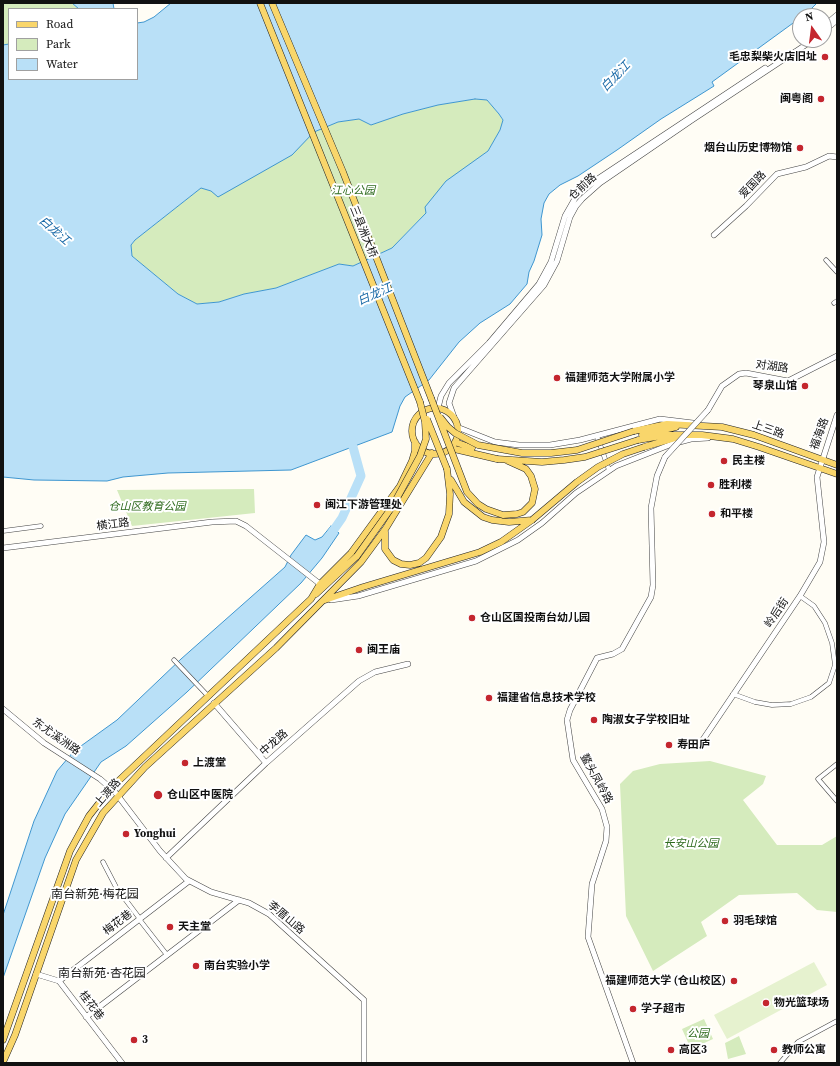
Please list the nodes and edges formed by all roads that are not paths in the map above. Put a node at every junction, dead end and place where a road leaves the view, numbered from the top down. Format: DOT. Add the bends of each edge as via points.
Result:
graph roads {
  1 [pos="260,3"];
  2 [pos="272,3"];
  3 [pos="796,48"];
  4 [pos="801,48"];
  5 [pos="837,157"];
  6 [pos="714,235"];
  7 [pos="826,260"];
  8 [pos="837,272"];
  9 [pos="836,357"];
  10 [pos="431,398"];
  11 [pos="420,402"];
  12 [pos="438,408"];
  13 [pos="837,415"];
  14 [pos="454,418"];
  15 [pos="704,425"];
  16 [pos="457,426"];
  17 [pos="683,435"];
  18 [pos="597,436"];
  19 [pos="636,436"];
  20 [pos="718,437"];
  21 [pos="415,442"];
  22 [pos="455,442"];
  23 [pos="450,448"];
  24 [pos="432,453"];
  25 [pos="497,457"];
  26 [pos="665,458"];
  27 [pos="506,460"];
  28 [pos="821,460"];
  29 [pos="837,466"];
  30 [pos="819,468"];
  31 [pos="447,469"];
  32 [pos="609,470"];
  33 [pos="837,474"];
  34 [pos="532,520"];
  35 [pos="41,526"];
  36 [pos="386,528"];
  37 [pos="3,531"];
  38 [pos="3,548"];
  39 [pos="320,584"];
  40 [pos="800,596"];
  41 [pos="311,599"];
  42 [pos="324,601"];
  43 [pos="174,660"];
  44 [pos="408,664"];
  45 [pos="733,694"];
  46 [pos="208,696"];
  47 [pos="214,703"];
  48 [pos="3,709"];
  49 [pos="702,741"];
  50 [pos="266,763"];
  51 [pos="837,764"];
  52 [pos="111,788"];
  53 [pos="118,795"];
  54 [pos="837,801"];
  55 [pos="166,858"];
  56 [pos="102,862"];
  57 [pos="189,881"];
  58 [pos="239,900"];
  59 [pos="140,919"];
  60 [pos="167,955"];
  61 [pos="36,974"];
  62 [pos="60,981"];
  63 [pos="86,1017"];
  64 [pos="837,1021"];
  65 [pos="3,1040"];
  66 [pos="3,1062"];
  67 [pos="122,1063"];
  68 [pos="364,1063"];
  69 [pos="633,1063"];
  70 [pos="780,1063"];
  1 -- 11 [label="main road, 三县洲大桥"];
  2 -- 10 [label="main road, 三县洲大桥" via="343,172"];
  3 -- 12 [label="street, 仓前路" via="683,121 581,192 568,210 550,262 539,284 489,343 449,383 441,396"];
  4 -- 14 [label="street, 仓前路" via="600,183 582,199 570,217 557,261 544,285 454,388 449,403"];
  5 -- 6 [label="street, 爱国路" via="829,156 806,167 777,174"];
  7 -- 8 [label="street"];
  9 -- 26 [label="street, 对湖路, bridge" via="788,381 739,374 722,386 708,410"];
  10 -- 19 [label="main road, bridge" via="442,420 455,432 478,445 501,451 551,454"];
  10 -- 27 [label="main road, bridge" via="467,492 486,509 503,515 517,514 532,503 535,495 534,482 526,469"];
  11 -- 31 [label="main road, bridge"];
  11 -- 41 [label="main road, bridge" via="425,422 425,445 392,507 357,556"];
  12 -- 14 [label="main road" via="445,410"];
  12 -- 21 [label="main road" via="430,408 418,415 412,428"];
  13 -- 28 [label="street, 福海路"];
  14 -- 16 [label="main road"];
  15 -- 18 [label="street" via="660,419 637,423"];
  15 -- 19 [label="main road, 上三路" via="667,424"];
  15 -- 28 [label="main road, 上三路" via="754,435"];
  16 -- 18 [label="street" via="495,442 519,445 550,445"];
  16 -- 22 [label="main road"];
  17 -- 19 [label="main road, 上三路"];
  17 -- 20 [label="main road, 上三路"];
  17 -- 34 [label="main road, bridge" via="623,454 598,467"];
  18 -- 32 [label="street"];
  19 -- 25 [label="main road" via="589,452 567,456"];
  19 -- 27 [label="main road, bridge" via="585,457 542,462"];
  20 -- 30 [label="main road, 上三路" via="748,443"];
  20 -- 32 [label="street" via="690,439 672,444"];
  21 -- 24 [label="main road" via="419,447"];
  21 -- 39 [label="main road, 上渡路" via="412,462 400,486 351,553"];
  22 -- 23 [label="main road"];
  22 -- 25 [label="main road"];
  23 -- 24 [label="main road"];
  23 -- 25 [label="main road"];
  24 -- 36 [label="main road, 上渡路"];
  25 -- 27 [label="main road, bridge"];
  26 -- 69 [label="street, 鳌头凤岭路" via="657,476 651,508 651,597 622,648 613,654 597,658 567,720 573,760 602,809 606,827 606,840 592,884 588,937"];
  28 -- 29 [label="main road, 上三路"];
  28 -- 30 [label="street, 福海路"];
  30 -- 33 [label="main road, 上三路"];
  30 -- 40 [label="street, 岭后街" via="816,482 824,542 823,554"];
  31 -- 34 [label="main road" via="464,502 483,516 509,522"];
  31 -- 36 [label="main road" via="449,514 444,529 426,558 410,565 393,560 385,549"];
  32 -- 42 [label="street" via="576,493 542,523 499,551 476,561 358,596"];
  34 -- 42 [label="main road" via="501,542 480,552"];
  35 -- 37 [label="street"];
  36 -- 42 [label="main road, 上渡路" via="361,562"];
  38 -- 39 [label="street, 横江路" via="226,521 242,523"];
  39 -- 41 [label="main road, 上渡路"];
  40 -- 45 [label="street, 岭后街"];
  40 -- 45 [label="street" via="814,606 825,623 832,643 835,665 829,683 812,697 790,704 772,705"];
  41 -- 46 [label="main road, 上渡路"];
  42 -- 47 [label="main road, 上渡路"];
  43 -- 46 [label="street"];
  44 -- 50 [label="street, 中龙路" via="375,672 362,679"];
  45 -- 49 [label="street, 岭后街"];
  46 -- 52 [label="main road, 上渡路"];
  47 -- 50 [label="street"];
  47 -- 53 [label="main road, 上渡路"];
  48 -- 52 [label="street, 东尤溪洲路" via="44,743 100,778"];
  50 -- 55 [label="street, 中龙路"];
  51 -- 54 [label="street" via="818,779"];
  52 -- 53 [label="street, 李厝山路"];
  52 -- 65 [label="main road, 上渡路" via="89,816 70,851"];
  53 -- 55 [label="street, 李厝山路"];
  53 -- 61 [label="main road, 上渡路" via="99,819 78,854"];
  55 -- 57 [label="street, 李厝山路"];
  56 -- 59 [label="street"];
  57 -- 58 [label="street, 李厝山路" via="211,892"];
  57 -- 59 [label="street, 梅花巷"];
  58 -- 60 [label="street"];
  58 -- 68 [label="street, 李厝山路" via="273,917 364,1000"];
  59 -- 60 [label="street"];
  59 -- 62 [label="street, 梅花巷"];
  60 -- 63 [label="street"];
  61 -- 62 [label="street"];
  61 -- 66 [label="main road, 上渡路"];
  62 -- 63 [label="street, 桂花巷"];
  63 -- 67 [label="street, 桂花巷"];
  64 -- 70 [label="street" via="798,1042"];
}
